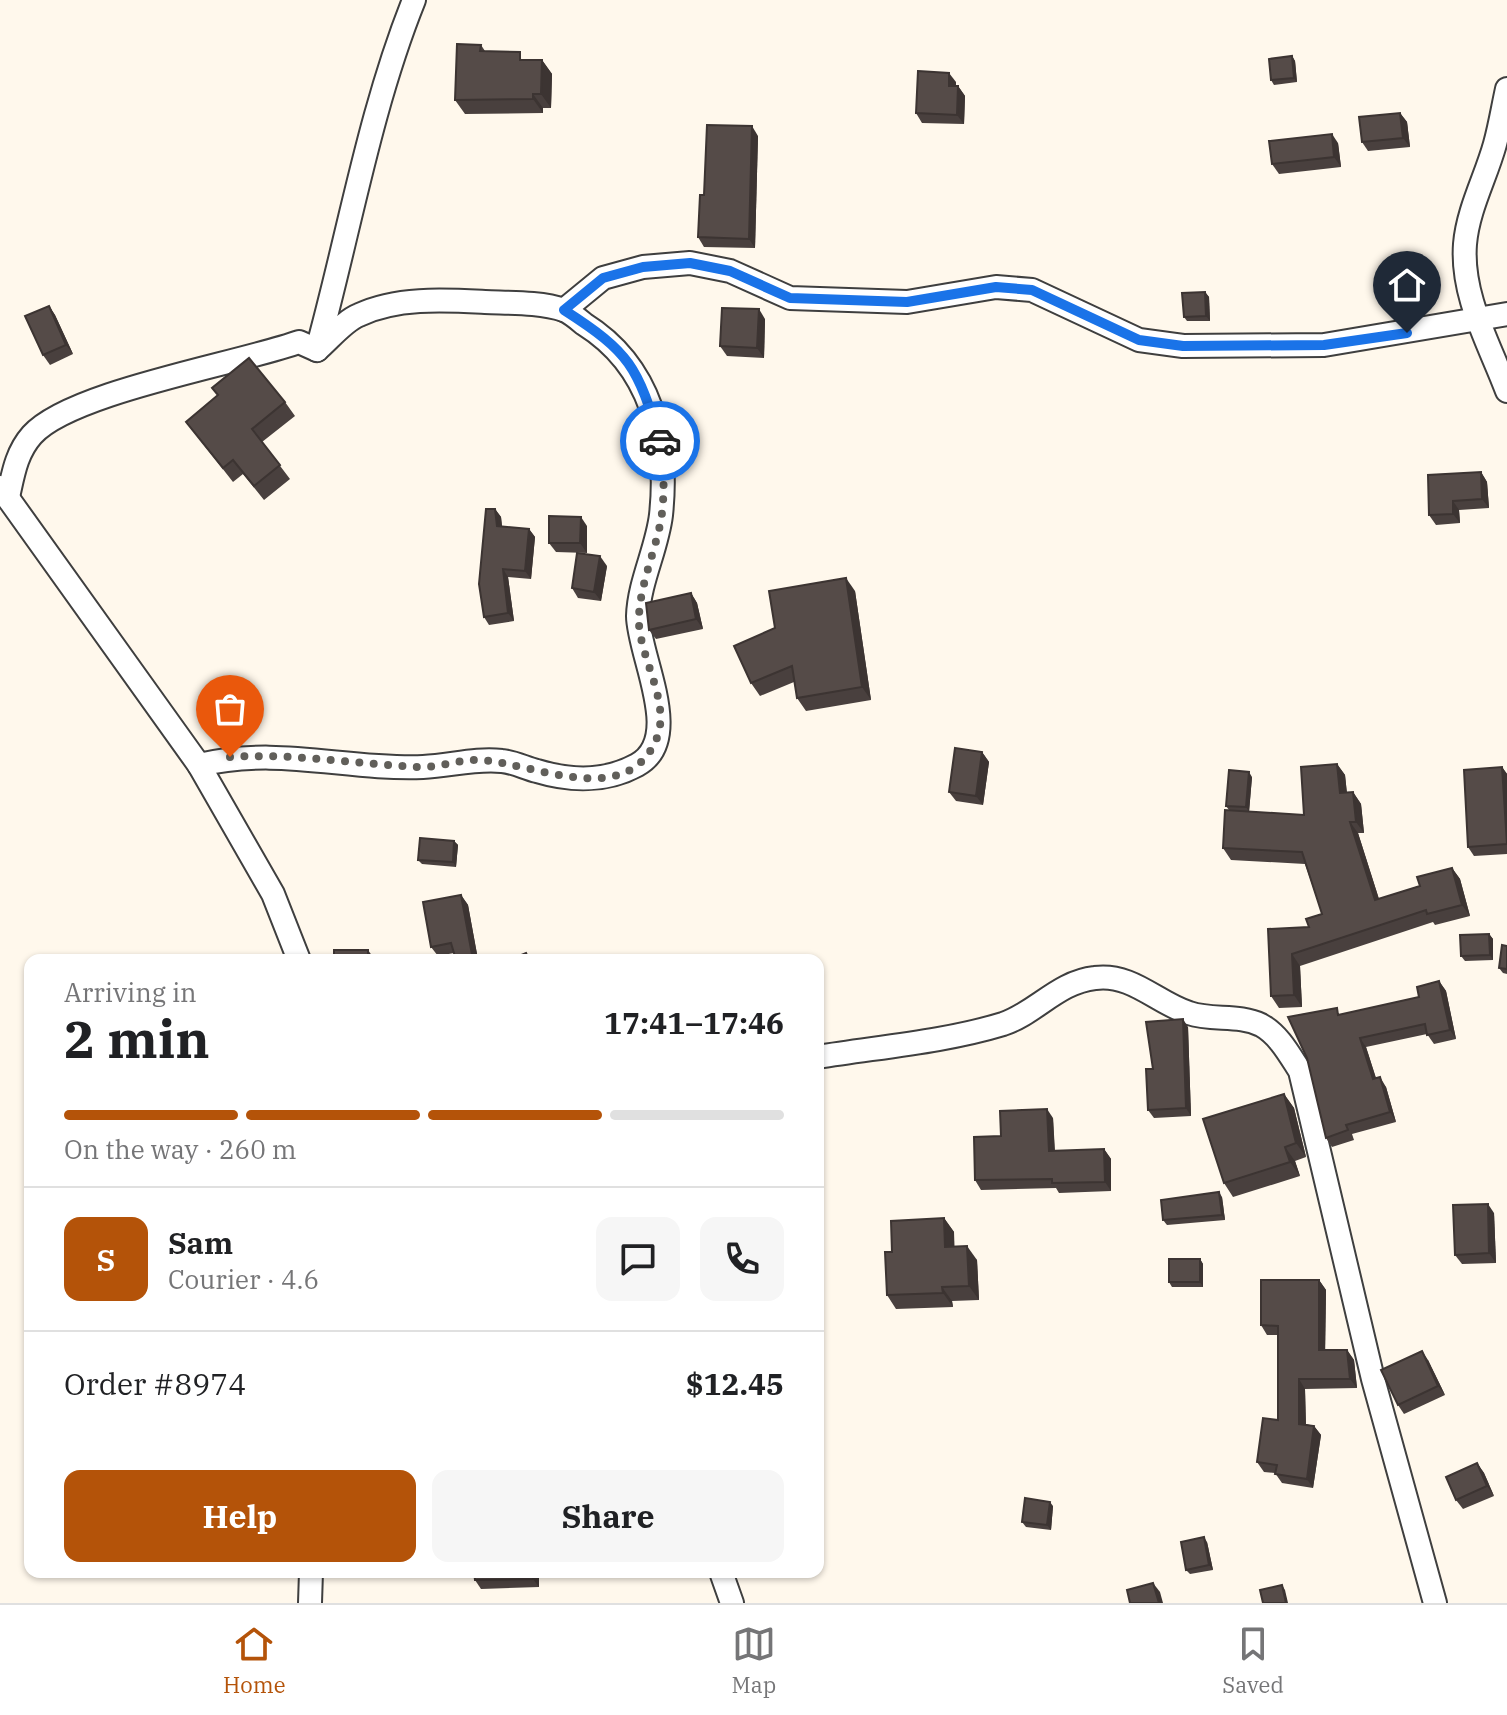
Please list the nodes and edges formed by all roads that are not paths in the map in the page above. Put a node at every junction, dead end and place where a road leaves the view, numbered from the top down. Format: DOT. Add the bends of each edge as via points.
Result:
graph roads {
  1 [pos="414,0"];
  2 [pos="1507,89"];
  3 [pos="564,310"];
  4 [pos="1507,314"];
  5 [pos="1477,321"];
  6 [pos="317,350"];
  7 [pos="1507,391"];
  8 [pos="4,492"];
  9 [pos="199,765"];
  10 [pos="297,954"];
  11 [pos="824,1056"];
  12 [pos="311,1578"];
  13 [pos="723,1578"];
  14 [pos="310,1603"];
  15 [pos="732,1603"];
  16 [pos="1435,1603"];
  1 -- 6 [label="street" via="370,140"];
  2 -- 5 [label="street" via="1465,245"];
  3 -- 5 [label="street" via="603,278 643,267 690,263 730,271 790,298 907,302 996,287 1032,290 1139,340 1183,346 1324,345"];
  3 -- 6 [label="street" via="440,300 389,306 357,315"];
  3 -- 9 [label="street" via="611,340 632,365 661,442 661,520 638,618 659,711 657,739 641,764 609,776 573,779 505,761 473,759 424,767 263,755"];
  4 -- 5 [label="street"];
  5 -- 7 [label="street"];
  6 -- 8 [label="street" via="299,342 90,401 53,417 19,453"];
  8 -- 9 [label="street"];
  9 -- 10 [label="street" via="273,894"];
  11 -- 16 [label="street" via="1006,1023 1064,988 1096,977 1119,979 1187,1013 1260,1025 1280,1041 1300,1071 1373,1379"];
  12 -- 14 [label="street"];
  13 -- 15 [label="street"];
}
